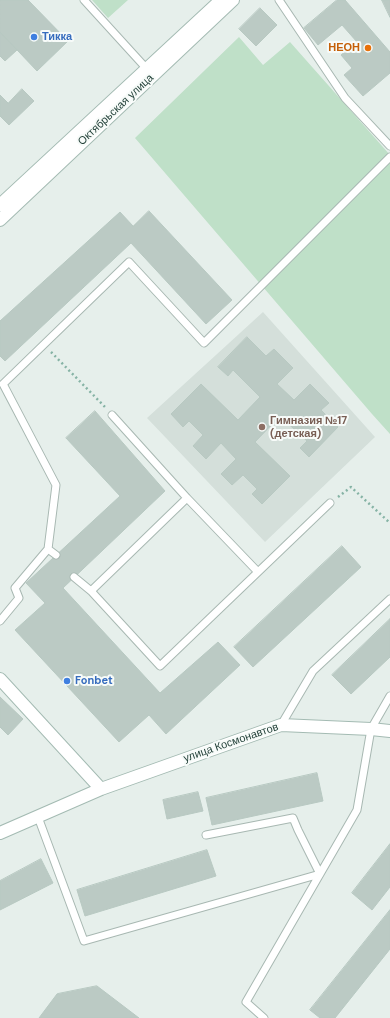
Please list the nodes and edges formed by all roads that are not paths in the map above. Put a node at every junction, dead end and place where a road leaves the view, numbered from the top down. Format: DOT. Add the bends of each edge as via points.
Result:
graph roads {
  1 [pos="84,0"];
  2 [pos="233,0"];
  3 [pos="279,0"];
  4 [pos="216,1"];
  5 [pos="146,68"];
  6 [pos="390,146"];
  7 [pos="390,157"];
  8 [pos="0,205"];
  9 [pos="0,220"];
  10 [pos="112,415"];
  11 [pos="187,498"];
  12 [pos="330,503"];
  13 [pos="48,549"];
  14 [pos="56,555"];
  15 [pos="258,572"];
  16 [pos="74,577"];
  17 [pos="91,591"];
  18 [pos="390,599"];
  19 [pos="0,621"];
  20 [pos="0,679"];
  21 [pos="390,696"];
  22 [pos="281,725"];
  23 [pos="371,729"];
  24 [pos="390,731"];
  25 [pos="101,789"];
  26 [pos="38,817"];
  27 [pos="0,833"];
  28 [pos="206,836"];
  29 [pos="320,874"];
  30 [pos="264,1018"];
  1 -- 5 [label="lane"];
  2 -- 9 [label="main road, Октябрьская улица"];
  3 -- 6 [label="lane" via="345,98"];
  4 -- 5 [label="main road"];
  5 -- 8 [label="main road"];
  7 -- 13 [label="lane" via="204,343 129,262 3,384 56,485"];
  10 -- 11 [label="lane"];
  11 -- 15 [label="lane"];
  11 -- 17 [label="lane"];
  12 -- 15 [label="lane"];
  13 -- 14 [label="lane"];
  13 -- 19 [label="lane" via="15,588 19,598"];
  15 -- 17 [label="lane" via="160,666"];
  16 -- 17 [label="lane"];
  18 -- 22 [label="lane" via="313,671"];
  20 -- 25 [label="main road"];
  21 -- 23 [label="lane"];
  22 -- 23 [label="main road, улица Космонавтов"];
  22 -- 25 [label="main road, улица Космонавтов"];
  23 -- 24 [label="main road, улица Космонавтов"];
  23 -- 29 [label="lane" via="357,810"];
  25 -- 26 [label="main road, улица Космонавтов"];
  26 -- 27 [label="main road, улица Космонавтов"];
  26 -- 29 [label="lane" via="84,941"];
  28 -- 29 [label="lane" via="293,818"];
  29 -- 30 [label="lane" via="246,1002"];
}
